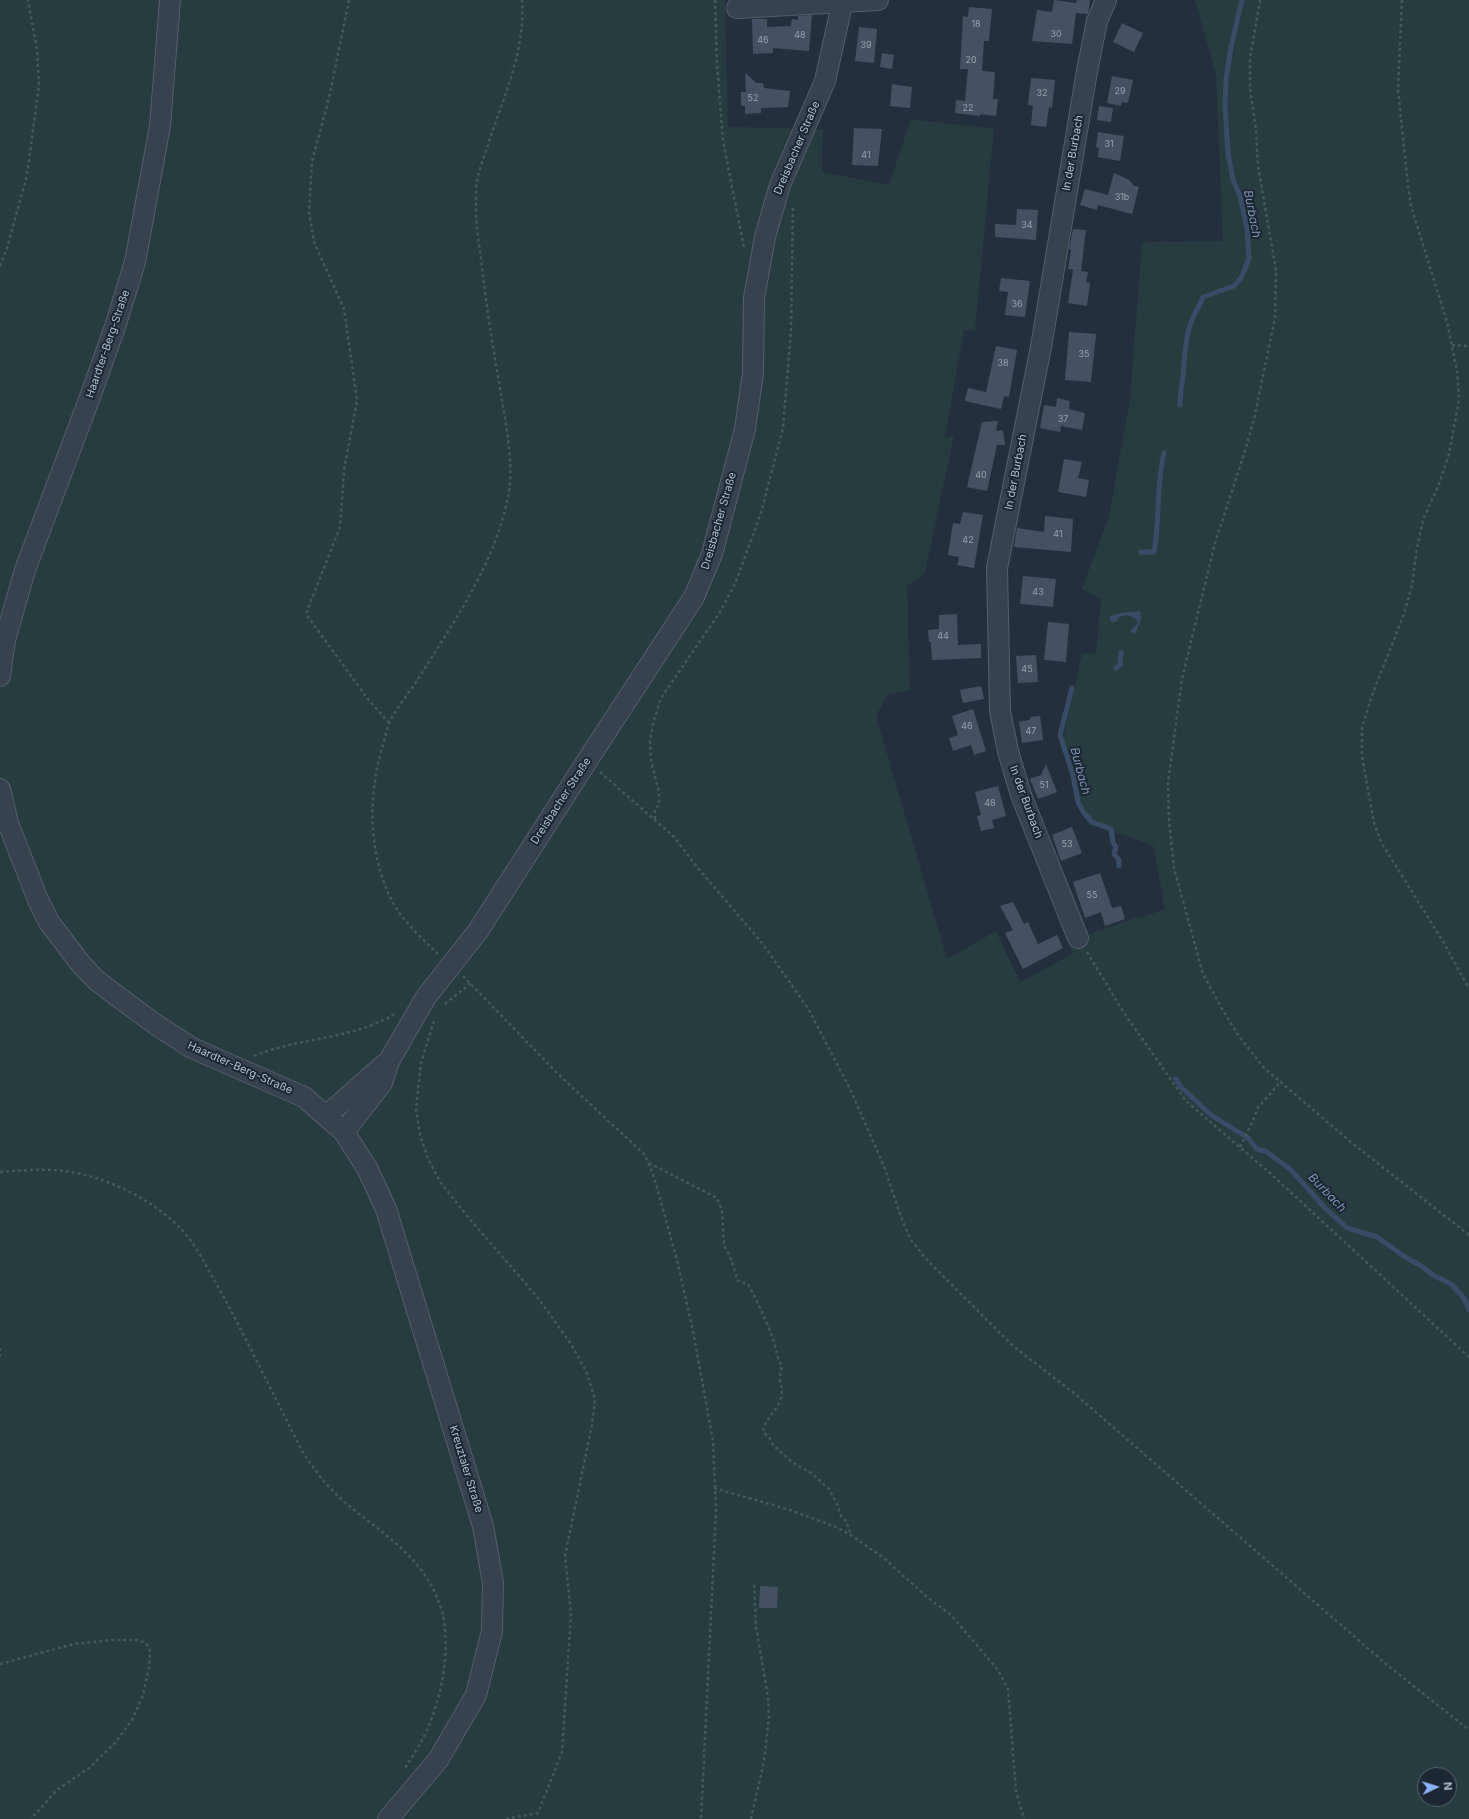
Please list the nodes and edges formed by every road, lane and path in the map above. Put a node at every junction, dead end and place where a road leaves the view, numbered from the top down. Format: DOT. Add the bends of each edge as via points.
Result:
graph roads {
  1 [pos="28,0"];
  2 [pos="170,0"];
  3 [pos="349,0"];
  4 [pos="522,0"];
  5 [pos="716,0"];
  6 [pos="878,0"];
  7 [pos="1106,0"];
  8 [pos="1260,0"];
  9 [pos="1402,0"];
  10 [pos="843,1"];
  11 [pos="737,8"];
  12 [pos="745,253"];
  13 [pos="0,266"];
  14 [pos="1452,345"];
  15 [pos="1469,346"];
  16 [pos="0,676"];
  17 [pos="389,722"];
  18 [pos="587,761"];
  19 [pos="0,788"];
  20 [pos="1078,938"];
  21 [pos="451,966"];
  22 [pos="471,983"];
  23 [pos="1469,989"];
  24 [pos="440,1008"];
  25 [pos="398,1012"];
  26 [pos="435,1020"];
  27 [pos="389,1061"];
  28 [pos="233,1066"];
  29 [pos="1280,1081"];
  30 [pos="326,1116"];
  31 [pos="344,1132"];
  32 [pos="1240,1146"];
  33 [pos="649,1162"];
  34 [pos="0,1172"];
  35 [pos="1469,1235"];
  36 [pos="0,1348"];
  37 [pos="0,1357"];
  38 [pos="1469,1357"];
  39 [pos="714,1488"];
  40 [pos="851,1535"];
  41 [pos="754,1582"];
  42 [pos="0,1664"];
  43 [pos="1469,1730"];
  44 [pos="401,1777"];
  45 [pos="31,1819"];
  46 [pos="388,1819"];
  47 [pos="505,1819"];
  48 [pos="701,1819"];
  49 [pos="751,1819"];
  50 [pos="1024,1819"];
  1 -- 13 [label="path" via="37,50 39,85 27,175"];
  2 -- 16 [label="street, Haardter-Berg-Straße" via="160,126 135,262 90,397 25,570 5,640"];
  3 -- 17 [label="path" via="329,98 312,161 309,212 314,242 344,309 357,400 344,470 340,526 306,614 368,698"];
  4 -- 17 [label="path" via="521,35 515,62 484,158 476,189 475,210 485,297 508,438 508,495 501,525 484,569 466,603"];
  5 -- 12 [label="path" via="717,64 723,141"];
  6 -- 10 [label="street"];
  7 -- 20 [label="street, In der Burbach" via="1097,20 1087,71 1040,347 997,568 1000,711 1003,730 1021,795"];
  8 -- 29 [label="path" via="1250,59 1250,88 1258,166 1276,270 1275,318 1246,451 1215,542 1182,679 1168,783 1174,868 1203,974 1238,1035 1264,1068"];
  9 -- 14 [label="path" via="1398,90 1411,206"];
  10 -- 11 [label="street"];
  10 -- 18 [label="street, Dreisbacher Straße" via="825,81 780,185 765,237 754,298 753,373 745,429 712,554 694,597"];
  14 -- 15 [label="path"];
  14 -- 23 [label="path" via="1459,400 1455,429 1439,484 1423,520 1412,585 1404,614 1362,728 1362,756 1374,823 1381,842 1444,943"];
  17 -- 21 [label="path" via="375,778 372,815 375,850 392,902 407,923"];
  18 -- 21 [label="street, Dreisbacher Straße" via="478,931"];
  18 -- 43 [label="path" via="674,837 762,943 809,1010 851,1091 884,1166 911,1240 928,1261 1013,1346 1075,1394 1386,1664"];
  19 -- 28 [label="street, Haardter-Berg-Straße" via="8,822 38,900 49,922 80,963 96,980 154,1024 192,1048"];
  20 -- 32 [label="path" via="1124,1013 1186,1101"];
  21 -- 22 [label="path"];
  21 -- 27 [label="street, Dreisbacher Straße" via="426,997"];
  22 -- 24 [label="path"];
  22 -- 33 [label="path" via="558,1074 645,1155"];
  25 -- 28 [label="path" via="387,1019 356,1030 260,1053"];
  26 -- 47 [label="path" via="422,1063 416,1110 420,1135 428,1159 441,1183 538,1298 571,1344 587,1374 595,1400 565,1556 572,1614 562,1752 538,1813"];
  27 -- 30 [label="street, Dreisbacher Straße"];
  27 -- 31 [label="street, Dreisbacher Straße" via="382,1083"];
  28 -- 30 [label="street, Haardter-Berg-Straße" via="304,1096"];
  29 -- 32 [label="path" via="1257,1109"];
  29 -- 35 [label="path" via="1352,1143"];
  30 -- 31 [label="street, Kreuztaler Straße"];
  31 -- 46 [label="street, Kreuztaler Straße" via="367,1168 386,1210 483,1526 493,1583 492,1631 476,1695 438,1760"];
  32 -- 38 [label="path"];
  33 -- 39 [label="path" via="694,1331 713,1441"];
  33 -- 40 [label="path" via="717,1198 722,1210 724,1245 738,1281 748,1284 764,1315 775,1343 777,1358 782,1366 781,1397 763,1432 793,1463 811,1473 829,1489"];
  34 -- 44 [label="path" via="52,1170 82,1174 124,1188 153,1205 178,1226 194,1244 238,1321 311,1465 325,1483 352,1508 392,1538 418,1564 434,1589 443,1614 446,1646 444,1674 427,1732"];
  36 -- 37 [label="path"];
  39 -- 40 [label="path" via="790,1510"];
  39 -- 48 [label="path" via="716,1512"];
  40 -- 50 [label="path" via="951,1615 998,1670 1008,1689 1016,1791"];
  41 -- 49 [label="path" via="756,1627 769,1716 764,1760"];
  42 -- 45 [label="path" via="74,1644 112,1640 138,1640 146,1643 150,1651 143,1695 132,1720 115,1743 89,1768 57,1790"];
}
